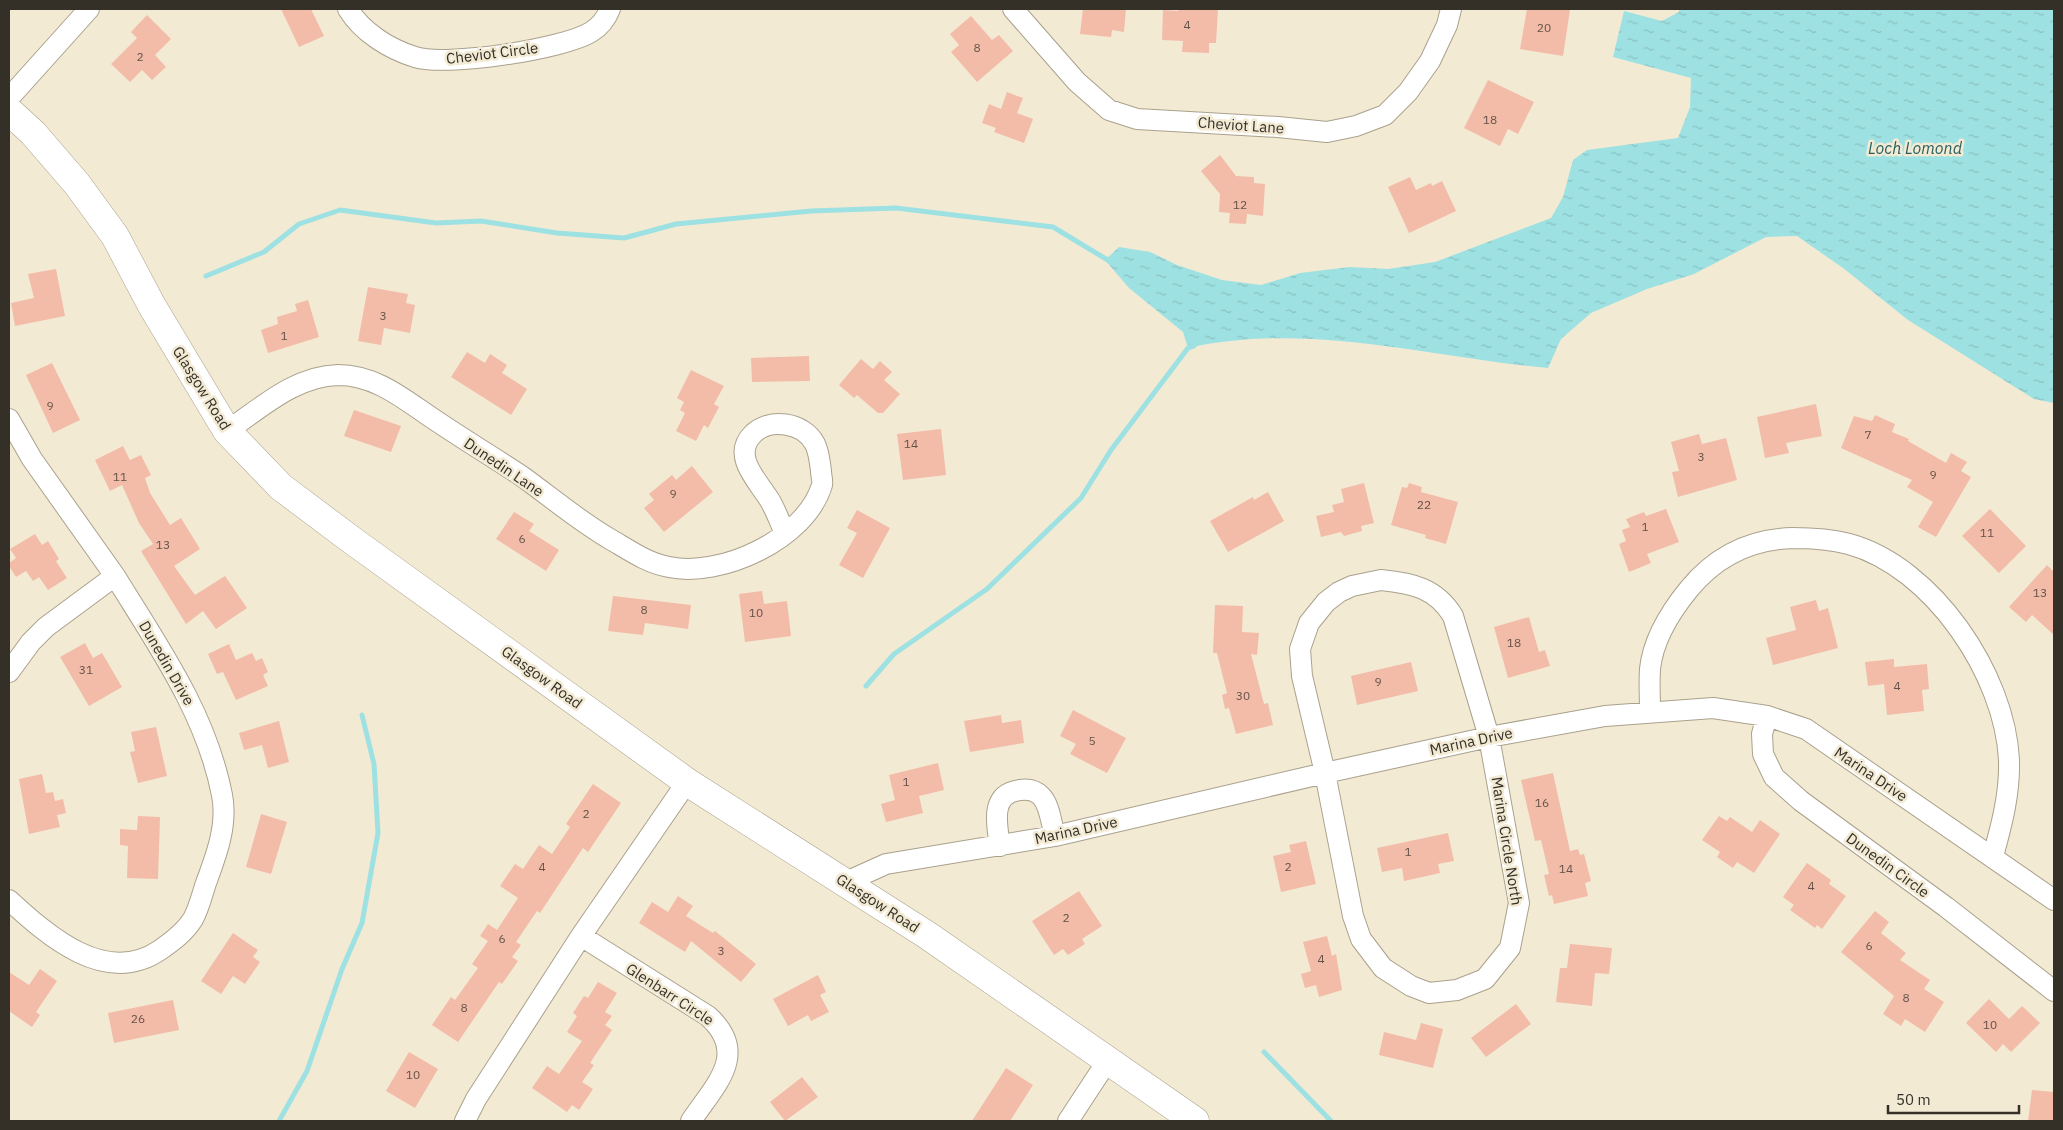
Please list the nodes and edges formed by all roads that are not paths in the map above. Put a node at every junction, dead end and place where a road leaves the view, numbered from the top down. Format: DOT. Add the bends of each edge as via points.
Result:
graph roads {
  1 [pos="89,9"];
  2 [pos="348,9"];
  3 [pos="610,9"];
  4 [pos="1013,9"];
  5 [pos="1451,9"];
  6 [pos="9,98"];
  7 [pos="9,111"];
  8 [pos="9,419"];
  9 [pos="227,431"];
  10 [pos="785,533"];
  11 [pos="115,576"];
  12 [pos="9,672"];
  13 [pos="1650,711"];
  14 [pos="1767,716"];
  15 [pos="1488,737"];
  16 [pos="1325,773"];
  17 [pos="687,782"];
  18 [pos="1055,836"];
  19 [pos="1000,846"];
  20 [pos="1993,856"];
  21 [pos="846,882"];
  22 [pos="9,900"];
  23 [pos="2054,900"];
  24 [pos="580,936"];
  25 [pos="2054,991"];
  26 [pos="1108,1060"];
  27 [pos="465,1121"];
  28 [pos="691,1121"];
  29 [pos="1068,1121"];
  30 [pos="1195,1121"];
  1 -- 6 [label="street"];
  2 -- 3 [label="street, Cheviot Circle" via="355,21 384,43 416,58 465,60 578,38 601,26"];
  4 -- 5 [label="street, Cheviot Lane" via="1077,82 1108,110 1137,119 1327,132 1385,115 1408,92 1430,61 1448,25"];
  7 -- 9 [label="street, Glasgow Road" via="77,184 115,236 152,306"];
  8 -- 11 [label="street, Dunedin Drive" via="32,459"];
  9 -- 10 [label="street, Dunedin Lane" via="292,386 336,375 361,377 387,387 523,477 585,523 644,559 668,567 695,570 727,564 760,550"];
  9 -- 17 [label="street, Glasgow Road" via="289,493"];
  10 -- 10 [label="street, Dunedin Lane" via="794,528 822,484 815,442 799,429 780,423 758,428 746,441 744,458"];
  11 -- 12 [label="street" via="46,628"];
  11 -- 22 [label="street, Dunedin Drive" via="181,683 210,749 223,798 220,842 193,918 182,934 154,955 134,961 97,960 63,944"];
  13 -- 14 [label="street, Marina Drive" via="1713,708"];
  13 -- 15 [label="street, Marina Drive" via="1558,723"];
  13 -- 20 [label="street" via="1650,670 1654,648 1680,599 1700,575 1724,556 1752,543 1783,538 1816,538 1851,545 1886,561 1920,585 1972,648 1991,683 2003,721 2009,758 2008,793"];
  14 -- 20 [label="street, Marina Drive" via="1806,729"];
  14 -- 25 [label="street, Dunedin Circle" via="1762,734 1763,754 1774,777 1801,801"];
  15 -- 16 [label="street, Marina Drive"];
  15 -- 16 [label="street, Marina Circle North" via="1460,632 1444,601 1430,592 1398,582 1380,580 1352,586 1326,602 1309,623 1300,649 1302,676"];
  15 -- 16 [label="street, Marina Circle North" via="1519,903 1510,948 1485,978 1458,990 1429,993 1411,986 1383,968 1361,939 1353,916"];
  16 -- 18 [label="street, Marina Drive"];
  17 -- 21 [label="street, Glasgow Road"];
  17 -- 24 [label="street"];
  18 -- 19 [label="street, Marina Drive"];
  18 -- 19 [label="street" via="1046,803 1040,795 1033,790 1020,790 1008,793 995,813"];
  19 -- 21 [label="street, Marina Drive" via="886,864"];
  20 -- 23 [label="street, Marina Drive"];
  21 -- 26 [label="street, Glasgow Road"];
  24 -- 27 [label="street"];
  24 -- 28 [label="street, Glenbarr Circle" via="708,1016 722,1029 728,1042 728,1059 722,1075"];
  26 -- 29 [label="street"];
  26 -- 30 [label="street, Glasgow Road"];
}
